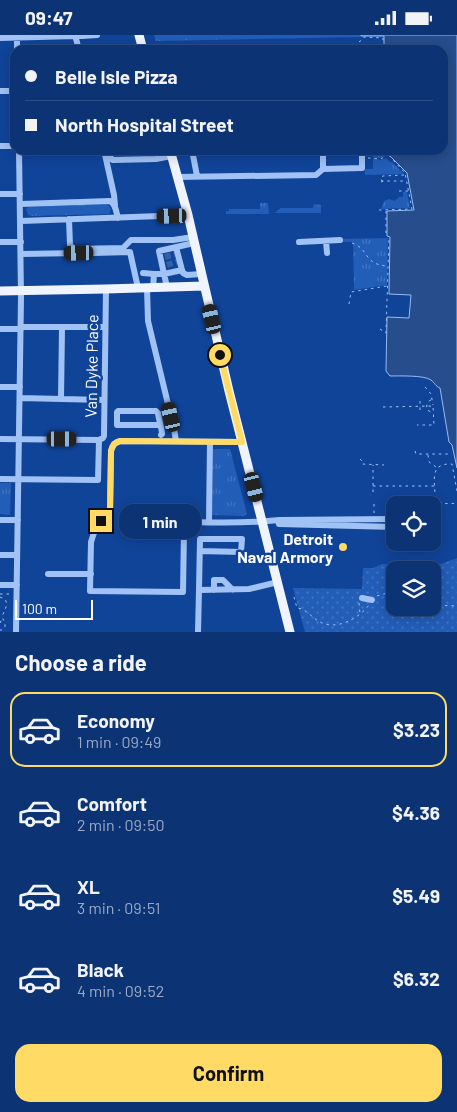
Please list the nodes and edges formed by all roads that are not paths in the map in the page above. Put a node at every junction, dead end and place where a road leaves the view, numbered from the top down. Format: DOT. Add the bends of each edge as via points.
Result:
graph roads {
  1 [pos="97,35"];
  2 [pos="16,36"];
  3 [pos="79,36"];
  4 [pos="0,38"];
  5 [pos="19,155"];
  6 [pos="105,155"];
  7 [pos="110,155"];
  8 [pos="165,155"];
  9 [pos="171,155"];
  10 [pos="193,155"];
  11 [pos="322,155"];
  12 [pos="362,155"];
  13 [pos="323,169"];
  14 [pos="197,176"];
  15 [pos="177,177"];
  16 [pos="0,194"];
  17 [pos="20,194"];
  18 [pos="20,203"];
  19 [pos="115,206"];
  20 [pos="188,215"];
  21 [pos="118,218"];
  22 [pos="69,219"];
  23 [pos="21,221"];
  24 [pos="193,240"];
  25 [pos="340,240"];
  26 [pos="326,241"];
  27 [pos="0,242"];
  28 [pos="21,242"];
  29 [pos="298,242"];
  30 [pos="177,251"];
  31 [pos="327,253"];
  32 [pos="21,254"];
  33 [pos="182,270"];
  34 [pos="143,273"];
  35 [pos="154,274"];
  36 [pos="164,274"];
  37 [pos="202,274"];
  38 [pos="204,286"];
  39 [pos="167,287"];
  40 [pos="146,288"];
  41 [pos="106,289"];
  42 [pos="0,291"];
  43 [pos="21,291"];
  44 [pos="105,327"];
  45 [pos="21,328"];
  46 [pos="62,328"];
  47 [pos="0,329"];
  48 [pos="0,387"];
  49 [pos="20,387"];
  50 [pos="20,398"];
  51 [pos="61,399"];
  52 [pos="104,400"];
  53 [pos="161,432"];
  54 [pos="0,439"];
  55 [pos="19,439"];
  56 [pos="99,440"];
  57 [pos="176,441"];
  58 [pos="210,442"];
  59 [pos="242,442"];
  60 [pos="0,479"];
  61 [pos="18,479"];
  62 [pos="386,519"];
  63 [pos="0,520"];
  64 [pos="18,520"];
  65 [pos="209,522"];
  66 [pos="263,522"];
  67 [pos="386,527"];
  68 [pos="200,551"];
  69 [pos="0,555"];
  70 [pos="17,555"];
  71 [pos="48,574"];
  72 [pos="91,574"];
  73 [pos="278,583"];
  74 [pos="0,585"];
  75 [pos="17,585"];
  76 [pos="233,590"];
  77 [pos="198,591"];
  78 [pos="214,591"];
  79 [pos="360,599"];
  80 [pos="372,600"];
  81 [pos="16,632"];
  82 [pos="198,632"];
  83 [pos="290,632"];
  1 -- 3 [label="street"];
  2 -- 3 [label="street"];
  2 -- 4 [label="street"];
  5 -- 17 [label="street"];
  6 -- 19 [label="street"];
  7 -- 8 [label="street" via="113,160 156,159"];
  9 -- 15 [label="main road"];
  10 -- 14 [label="street"];
  11 -- 13 [label="street"];
  12 -- 13 [label="street" via="362,168"];
  13 -- 14 [label="street" via="316,175"];
  14 -- 15 [label="street"];
  15 -- 20 [label="main road"];
  16 -- 17 [label="street"];
  17 -- 18 [label="street"];
  18 -- 19 [label="street" via="110,201"];
  18 -- 23 [label="street"];
  19 -- 21 [label="street"];
  20 -- 21 [label="street"];
  20 -- 24 [label="main road"];
  21 -- 22 [label="street"];
  22 -- 23 [label="street"];
  22 -- 24 [label="street" via="70,245 74,249 123,248 131,240"];
  23 -- 28 [label="street"];
  24 -- 30 [label="street"];
  24 -- 37 [label="main road"];
  25 -- 26 [label="street"];
  26 -- 29 [label="street"];
  26 -- 31 [label="street"];
  27 -- 28 [label="street"];
  28 -- 32 [label="street"];
  30 -- 33 [label="street"];
  30 -- 36 [label="street" via="159,251 163,257"];
  32 -- 40 [label="street" via="130,252"];
  32 -- 43 [label="street"];
  33 -- 36 [label="street"];
  33 -- 37 [label="street" via="187,275"];
  34 -- 35 [label="street"];
  35 -- 36 [label="street"];
  35 -- 40 [label="street"];
  36 -- 39 [label="street"];
  37 -- 38 [label="main road"];
  38 -- 39 [label="main road"];
  38 -- 59 [label="main road"];
  39 -- 40 [label="main road"];
  40 -- 41 [label="main road"];
  40 -- 57 [label="street" via="148,321"];
  41 -- 43 [label="main road"];
  41 -- 44 [label="street, Van Dyke Place"];
  42 -- 43 [label="main road"];
  43 -- 45 [label="street"];
  44 -- 46 [label="street"];
  44 -- 52 [label="street, Van Dyke Place"];
  45 -- 46 [label="street"];
  45 -- 47 [label="street"];
  45 -- 49 [label="street"];
  46 -- 51 [label="street"];
  48 -- 49 [label="street"];
  49 -- 50 [label="street"];
  50 -- 51 [label="street"];
  50 -- 55 [label="street"];
  51 -- 52 [label="street"];
  52 -- 56 [label="street, Van Dyke Place" via="104,436"];
  53 -- 53 [label="street" via="156,411 117,412 119,426"];
  53 -- 57 [label="street"];
  53 -- 72 [label="street" via="114,444 111,451 110,513 92,536"];
  54 -- 55 [label="street"];
  55 -- 56 [label="street"];
  55 -- 61 [label="street"];
  56 -- 61 [label="street" via="98,480"];
  57 -- 58 [label="street"];
  58 -- 59 [label="street"];
  58 -- 65 [label="street"];
  59 -- 66 [label="main road"];
  60 -- 61 [label="street"];
  61 -- 64 [label="street"];
  62 -- 66 [label="street"];
  63 -- 64 [label="street"];
  64 -- 70 [label="street"];
  65 -- 66 [label="street"];
  65 -- 72 [label="street" via="187,525 183,592 90,591"];
  66 -- 67 [label="street"];
  66 -- 73 [label="main road"];
  68 -- 68 [label="street" via="200,539 242,539 241,552"];
  68 -- 77 [label="street"];
  69 -- 70 [label="street"];
  70 -- 75 [label="street"];
  71 -- 72 [label="street"];
  73 -- 76 [label="street"];
  73 -- 83 [label="main road"];
  74 -- 75 [label="street"];
  75 -- 81 [label="street"];
  76 -- 78 [label="street"];
  76 -- 78 [label="street" via="223,580 214,580"];
  77 -- 78 [label="street"];
  77 -- 82 [label="street"];
  79 -- 80 [label="street"];
}
